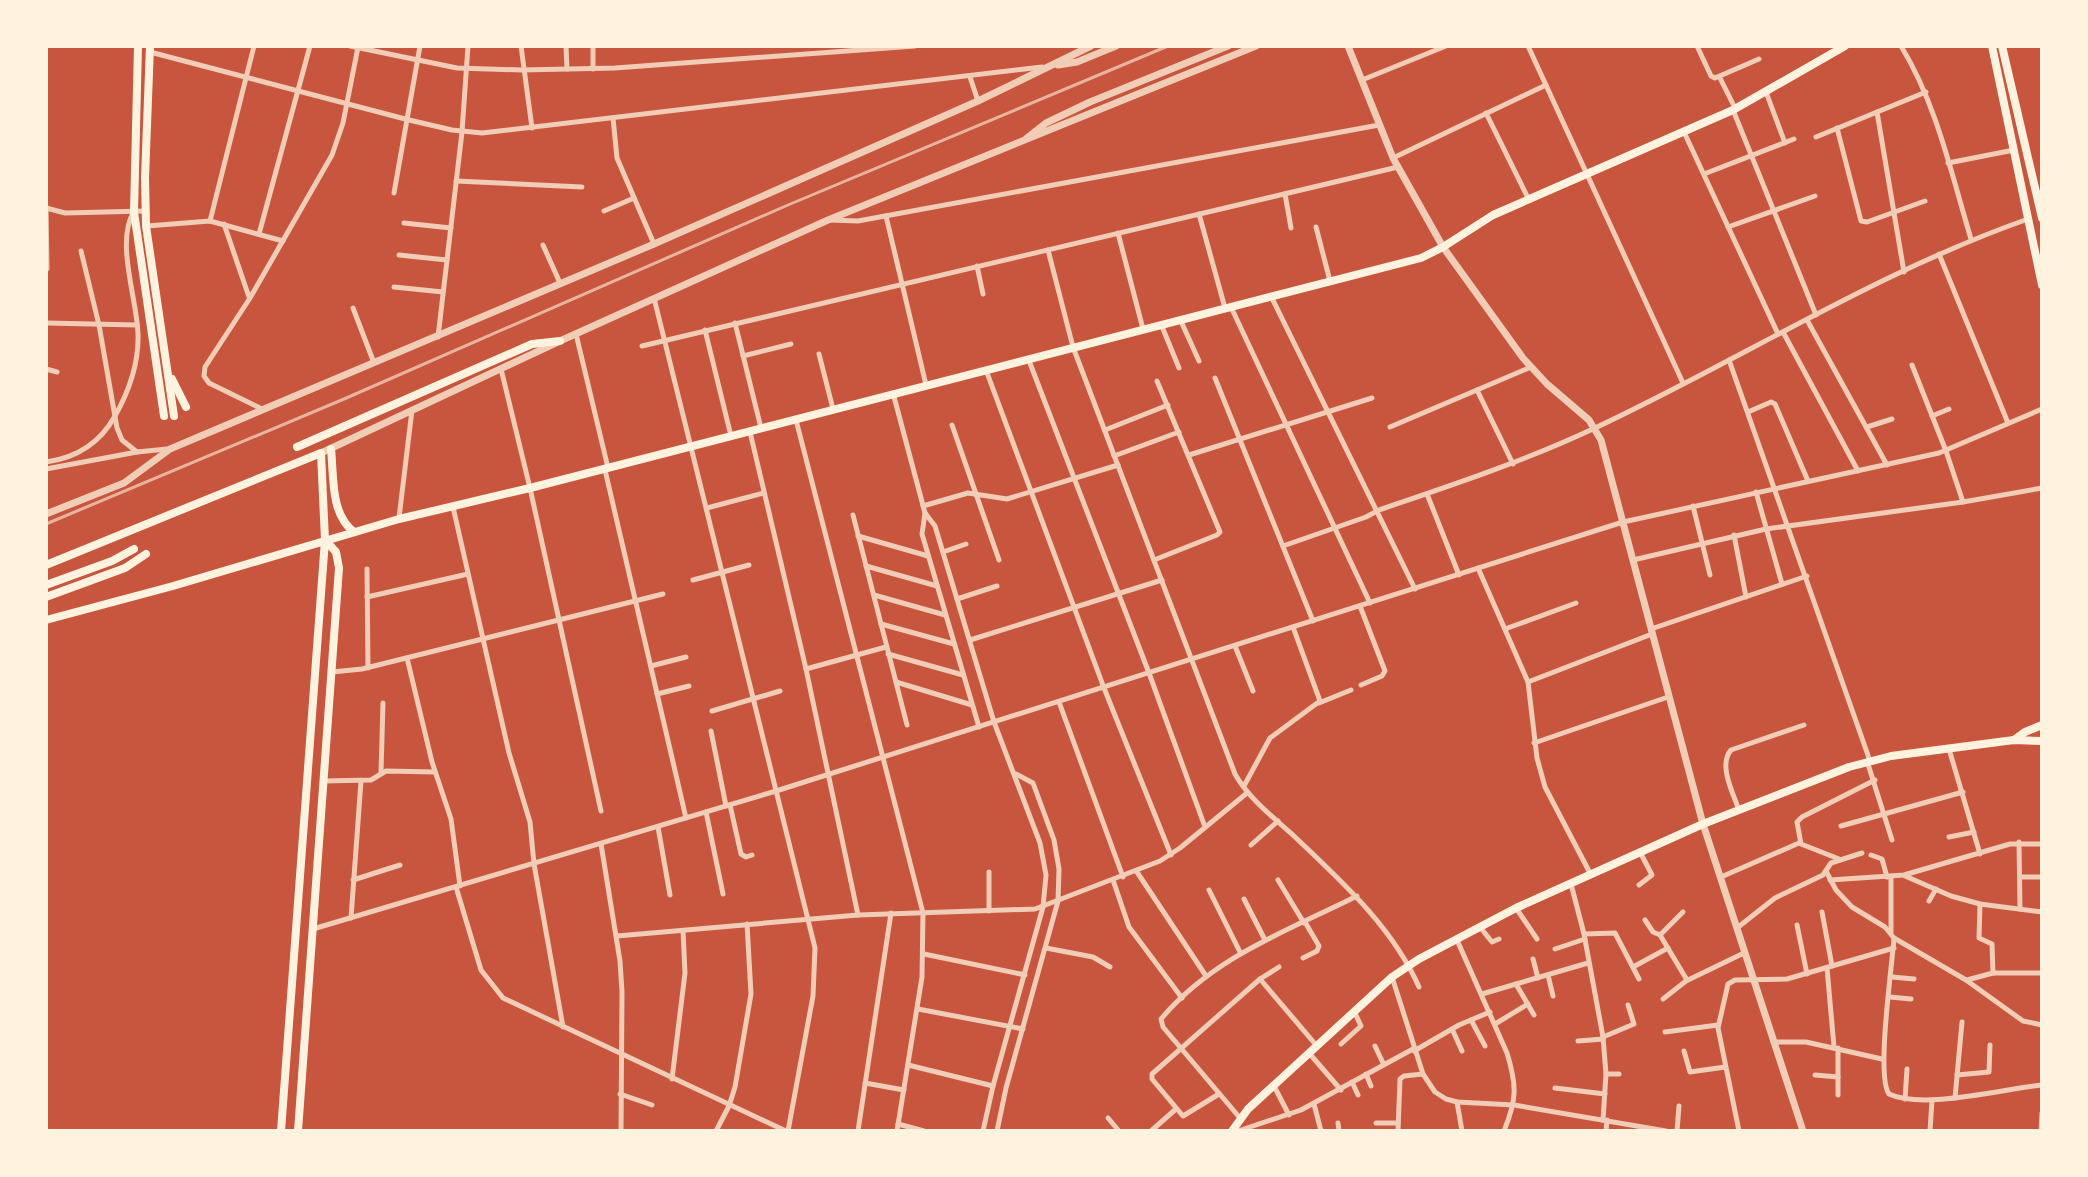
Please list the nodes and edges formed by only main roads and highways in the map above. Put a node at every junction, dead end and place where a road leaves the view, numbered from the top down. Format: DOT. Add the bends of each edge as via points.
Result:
graph roads {
  1 [pos="138,46"];
  2 [pos="1845,46"];
  3 [pos="1992,46"];
  4 [pos="2002,46"];
  5 [pos="150,49"];
  6 [pos="2042,218"];
  7 [pos="2042,285"];
  8 [pos="560,341"];
  9 [pos="166,363"];
  10 [pos="186,407"];
  11 [pos="297,447"];
  12 [pos="331,449"];
  13 [pos="354,532"];
  14 [pos="325,540"];
  15 [pos="134,549"];
  16 [pos="146,554"];
  17 [pos="46,565"];
  18 [pos="46,585"];
  19 [pos="46,597"];
  20 [pos="46,620"];
  21 [pos="2042,725"];
  22 [pos="2014,740"];
  23 [pos="2042,741"];
  24 [pos="301,862"];
  25 [pos="317,862"];
  26 [pos="291,980"];
  27 [pos="308,980"];
  28 [pos="281,1131"];
  29 [pos="298,1131"];
  30 [pos="1235,1131"];
  1 -- 9 [label="main road" via="134,212 169,416"];
  2 -- 13 [label="main road" via="1734,109 1480,222 1421,258"];
  3 -- 7 [label="main road"];
  4 -- 6 [label="main road"];
  5 -- 9 [label="main road" via="145,211"];
  8 -- 11 [label="main road" via="532,344"];
  9 -- 10 [label="main road"];
  12 -- 13 [label="main road" via="338,510"];
  13 -- 14 [label="main road"];
  14 -- 17 [label="main road" via="321,453"];
  14 -- 20 [label="main road"];
  14 -- 24 [label="main road"];
  14 -- 25 [label="main road" via="339,562"];
  15 -- 18 [label="main road"];
  16 -- 19 [label="main road" via="125,568"];
  21 -- 22 [label="main road"];
  22 -- 23 [label="main road"];
  22 -- 30 [label="main road" via="1869,761 1703,824 1479,926 1392,977 1240,1118"];
  24 -- 25 [label="main road"];
  24 -- 26 [label="main road"];
  25 -- 27 [label="main road"];
  26 -- 27 [label="main road"];
  26 -- 28 [label="main road"];
  27 -- 29 [label="main road"];
}
